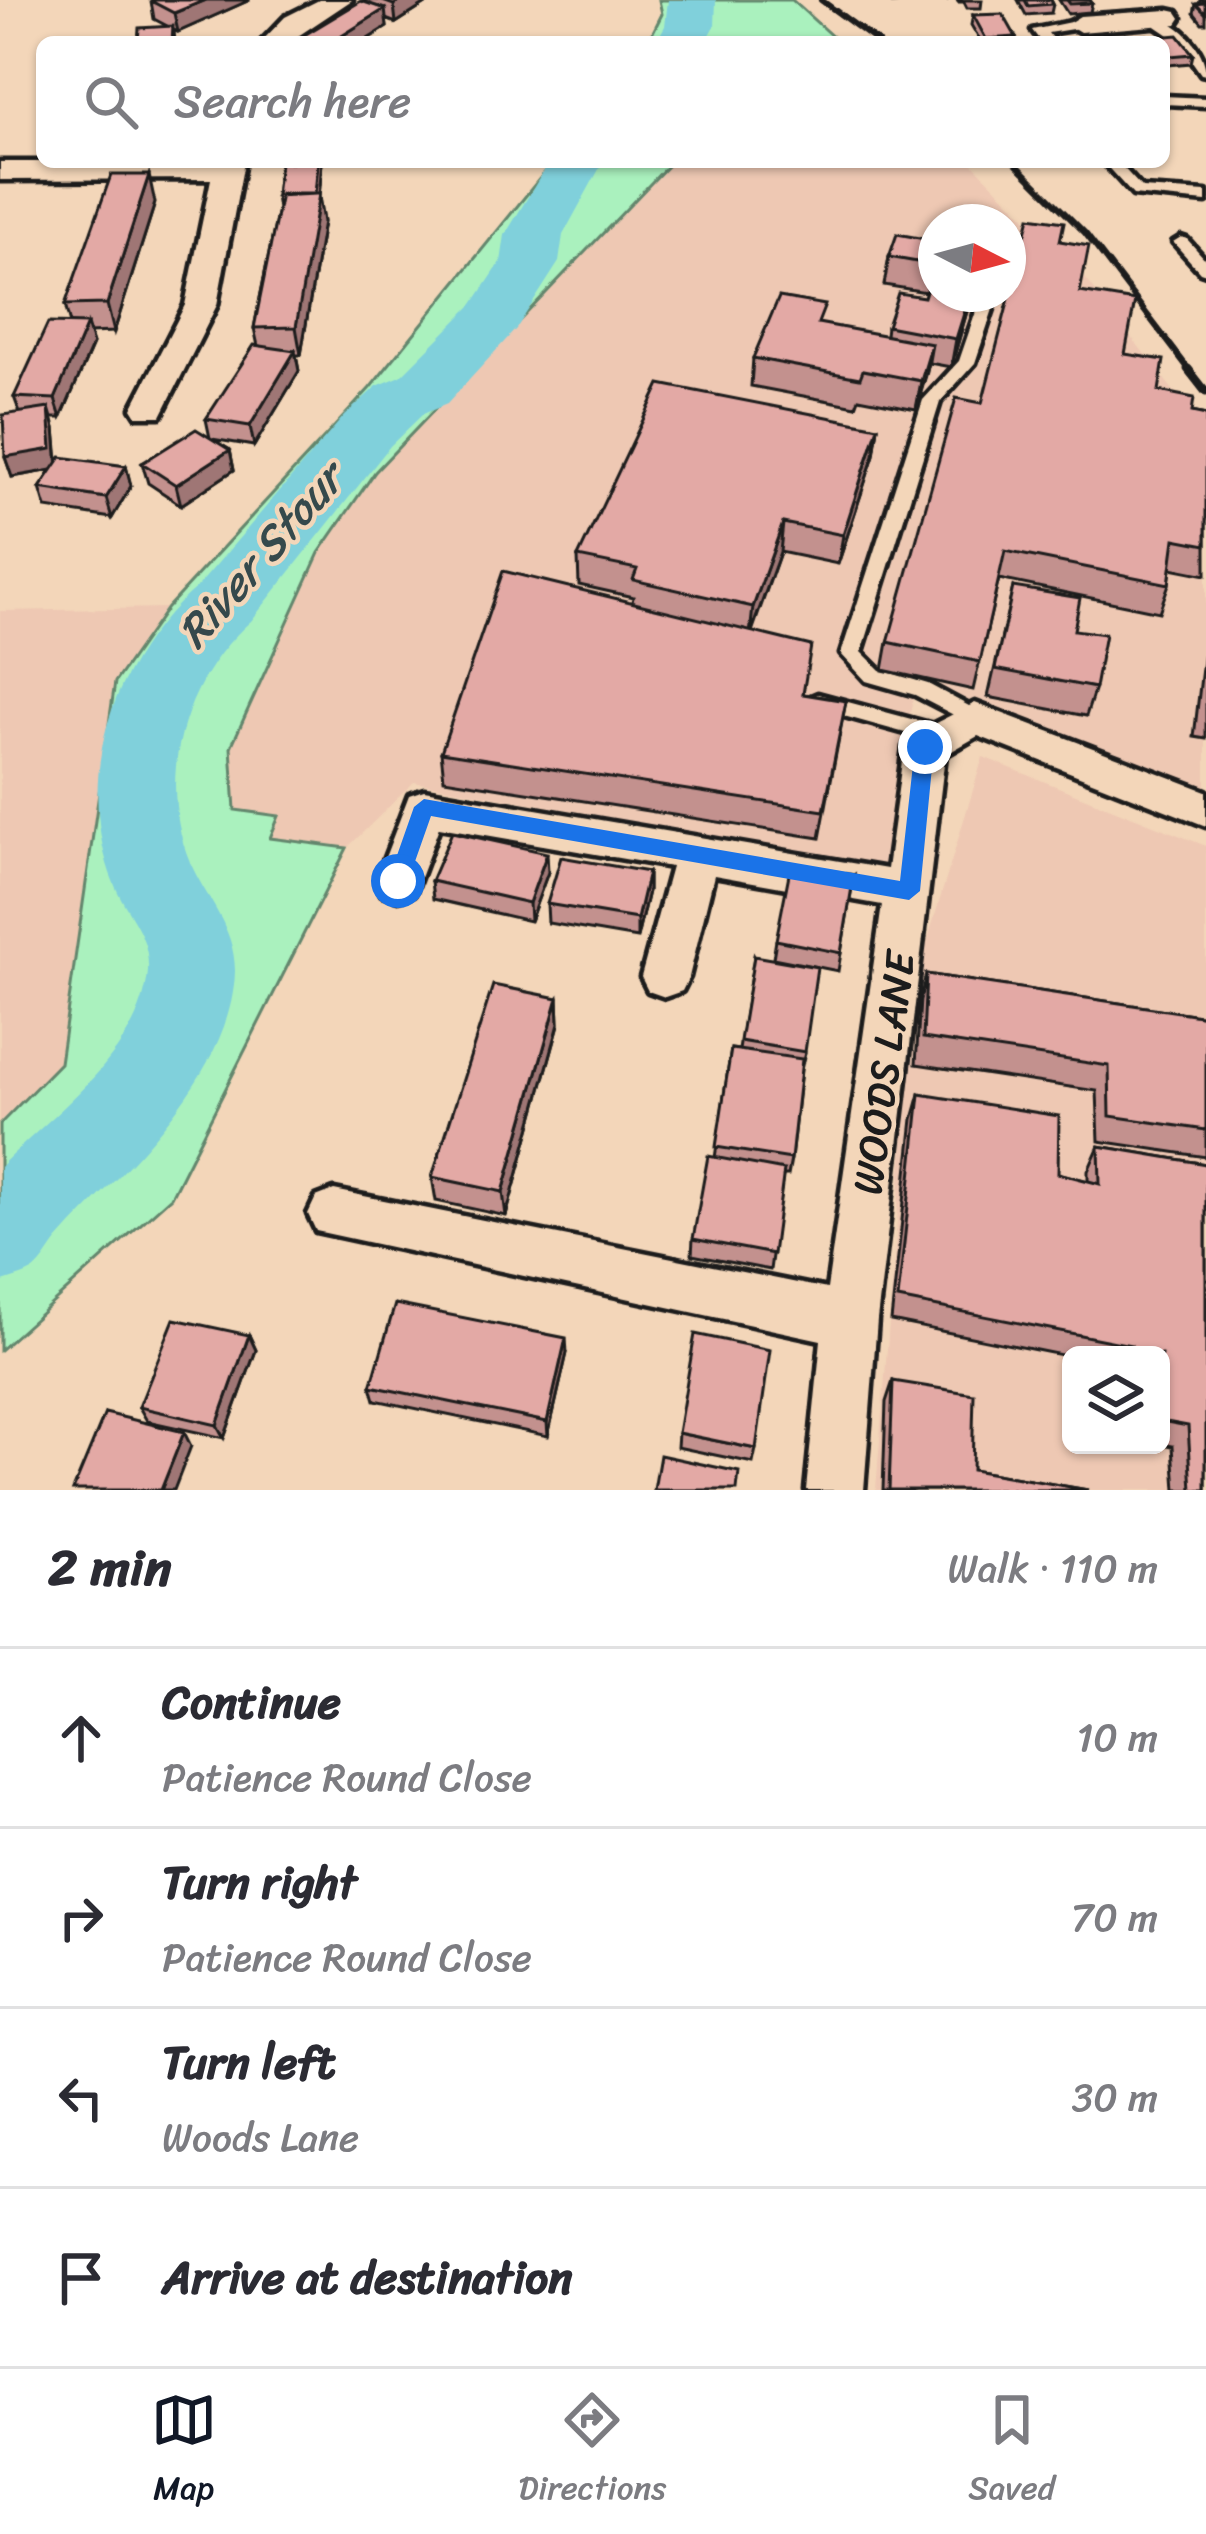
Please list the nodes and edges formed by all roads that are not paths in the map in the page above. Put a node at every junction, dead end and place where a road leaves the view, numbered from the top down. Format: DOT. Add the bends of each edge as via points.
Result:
graph roads {
  1 [pos="339,0"];
  2 [pos="1114,10"];
  3 [pos="1162,18"];
  4 [pos="1080,24"];
  5 [pos="280,36"];
  6 [pos="1044,36"];
  7 [pos="1206,70"];
  8 [pos="1170,100"];
  9 [pos="1206,102"];
  10 [pos="36,167"];
  11 [pos="228,168"];
  12 [pos="1116,168"];
  13 [pos="0,171"];
  14 [pos="1206,197"];
  15 [pos="1206,242"];
  16 [pos="1206,269"];
  17 [pos="984,312"];
  18 [pos="149,408"];
  19 [pos="803,699"];
  20 [pos="960,727"];
  21 [pos="1206,809"];
  22 [pos="697,854"];
  23 [pos="398,881"];
  24 [pos="909,891"];
  25 [pos="665,977"];
  26 [pos="334,1214"];
  27 [pos="850,1320"];
  28 [pos="835,1490"];
  1 -- 5 [label="street"];
  2 -- 3 [label="street"];
  2 -- 4 [label="street"];
  3 -- 7 [label="lane"];
  4 -- 6 [label="lane" via="1039,30"];
  8 -- 9 [label="lane"];
  10 -- 13 [label="street"];
  11 -- 18 [label="street" via="201,304"];
  12 -- 14 [label="lane" via="1138,192"];
  15 -- 16 [label="lane" via="1181,242"];
  17 -- 20 [label="lane" via="967,363 932,400 851,654 873,676 921,688"];
  19 -- 20 [label="lane"];
  20 -- 21 [label="street"];
  20 -- 24 [label="street, WOODS LANE" via="925,747"];
  22 -- 23 [label="street" via="424,807"];
  22 -- 24 [label="street"];
  22 -- 25 [label="street"];
  24 -- 27 [label="street, WOODS LANE"];
  26 -- 27 [label="street"];
  27 -- 28 [label="street, WOODS LANE"];
}
